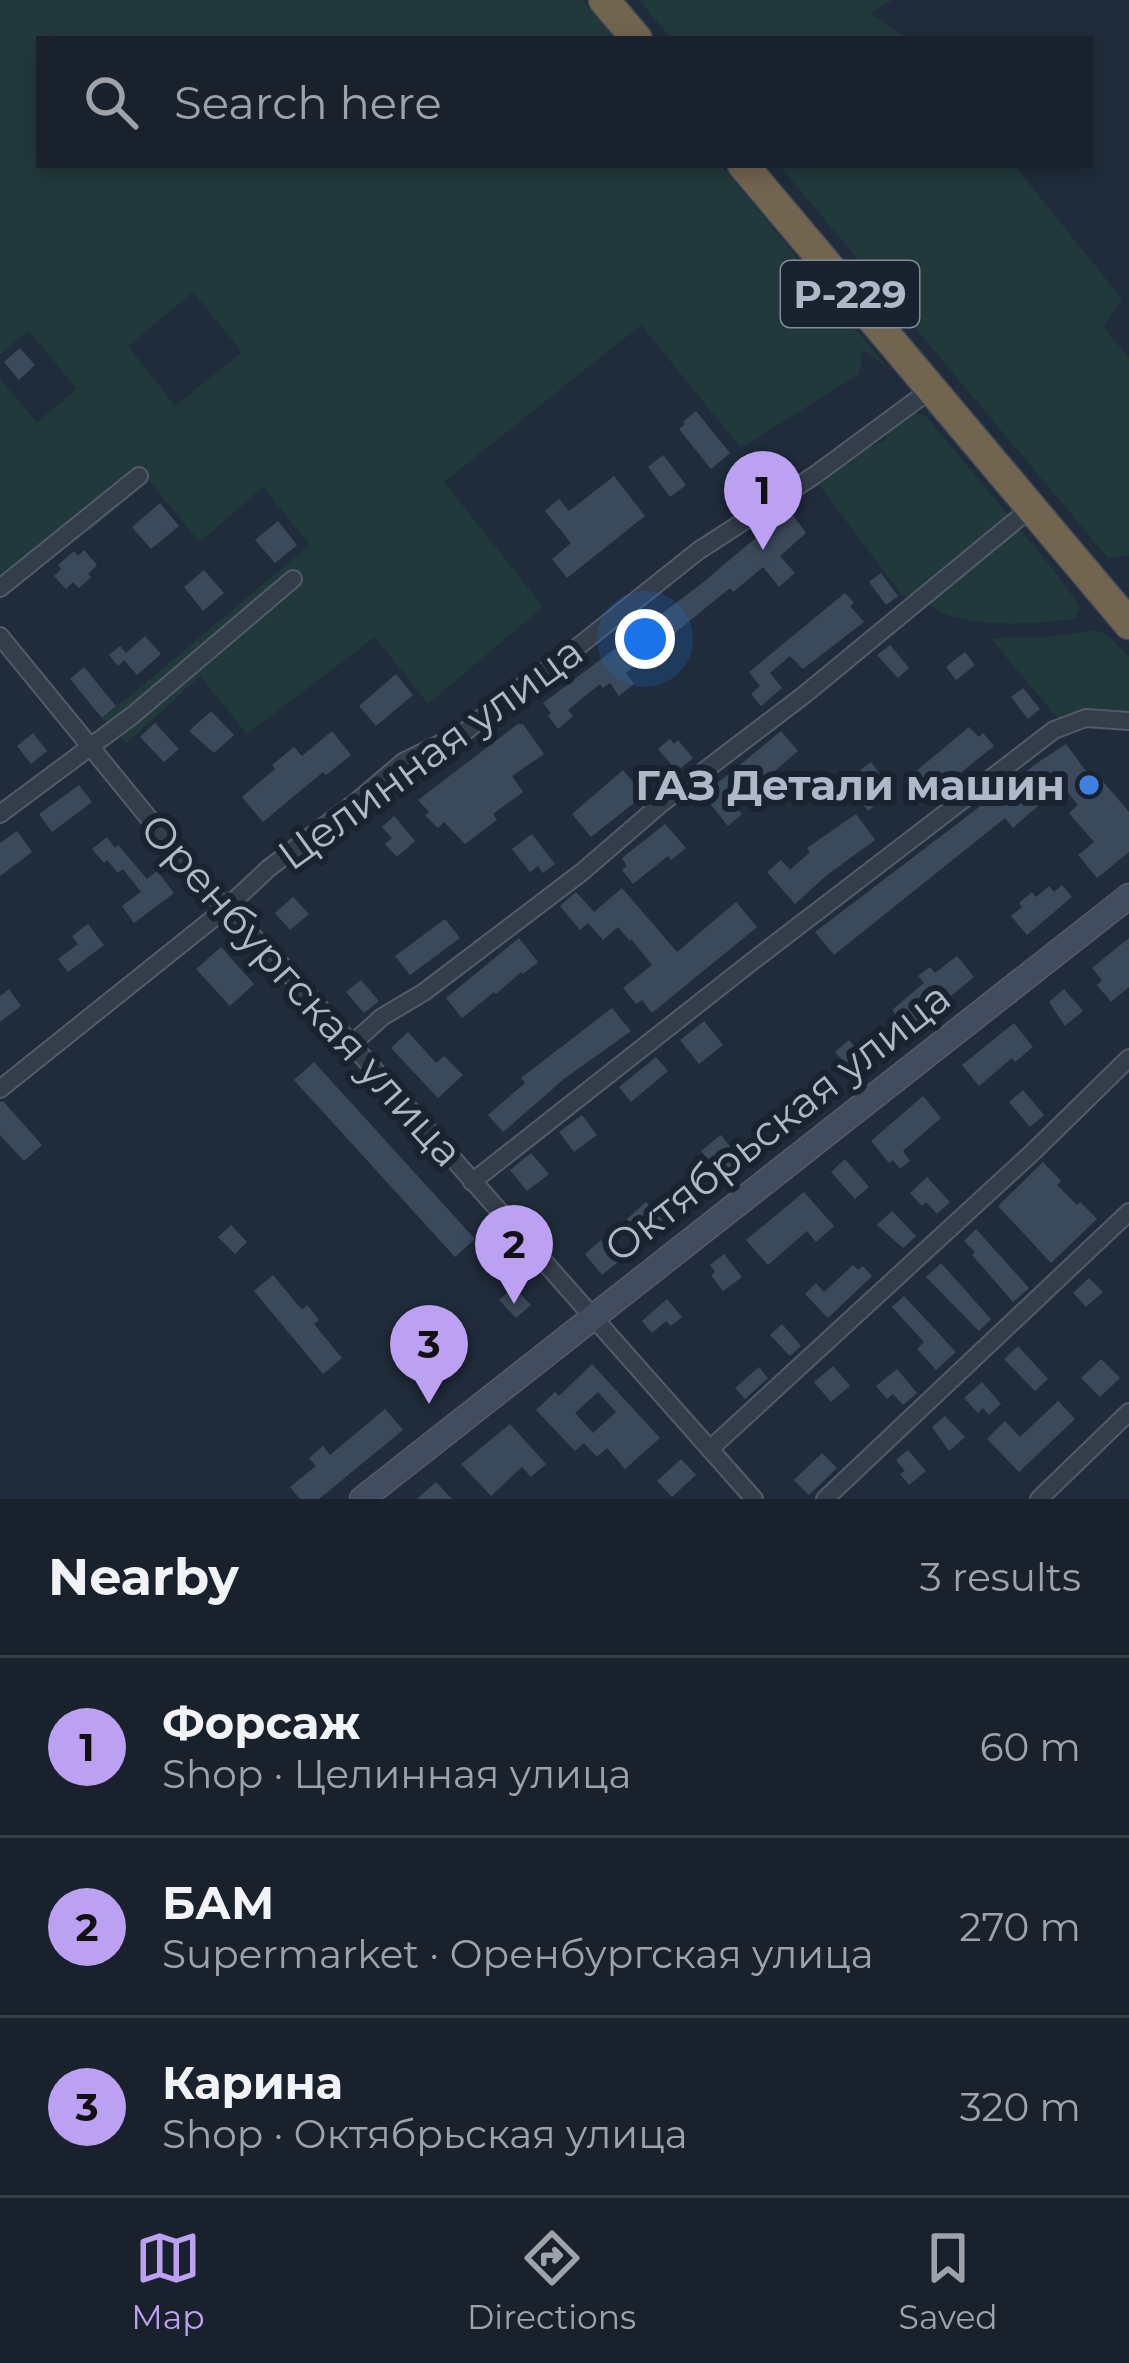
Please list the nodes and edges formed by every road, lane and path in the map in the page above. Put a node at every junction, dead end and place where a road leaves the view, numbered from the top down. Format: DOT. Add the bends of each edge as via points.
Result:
graph roads {
  1 [pos="604,0"];
  2 [pos="635,36"];
  3 [pos="745,168"];
  4 [pos="930,390"];
  5 [pos="139,476"];
  6 [pos="1030,508"];
  7 [pos="293,579"];
  8 [pos="0,588"];
  9 [pos="1129,624"];
  10 [pos="0,636"];
  11 [pos="1129,721"];
  12 [pos="90,747"];
  13 [pos="0,814"];
  14 [pos="1129,896"];
  15 [pos="225,909"];
  16 [pos="351,1045"];
  17 [pos="1129,1058"];
  18 [pos="0,1089"];
  19 [pos="472,1182"];
  20 [pos="1129,1212"];
  21 [pos="592,1317"];
  22 [pos="1129,1412"];
  23 [pos="710,1449"];
  24 [pos="748,1497"];
  25 [pos="362,1499"];
  26 [pos="825,1499"];
  27 [pos="1039,1499"];
  1 -- 2 [label="highway"];
  3 -- 4 [label="highway, Р-229"];
  4 -- 6 [label="highway, Р-229"];
  4 -- 15 [label="street, Целинная улица" via="698,551 466,731 403,762"];
  5 -- 8 [label="street"];
  6 -- 9 [label="highway, Р-229"];
  6 -- 16 [label="street" via="583,872"];
  7 -- 12 [label="street"];
  10 -- 12 [label="street, Оренбургская улица"];
  11 -- 19 [label="street" via="1086,718 1054,730"];
  12 -- 13 [label="street"];
  12 -- 15 [label="street, Оренбургская улица"];
  14 -- 21 [label="street, Октябрьская улица"];
  15 -- 16 [label="street, Оренбургская улица"];
  15 -- 18 [label="street, Целинная улица"];
  16 -- 19 [label="street, Оренбургская улица"];
  17 -- 23 [label="street"];
  19 -- 21 [label="street, Оренбургская улица"];
  20 -- 26 [label="street"];
  21 -- 23 [label="street, Оренбургская улица"];
  21 -- 25 [label="street, Октябрьская улица"];
  22 -- 27 [label="street"];
  23 -- 24 [label="street, Оренбургская улица"];
}
